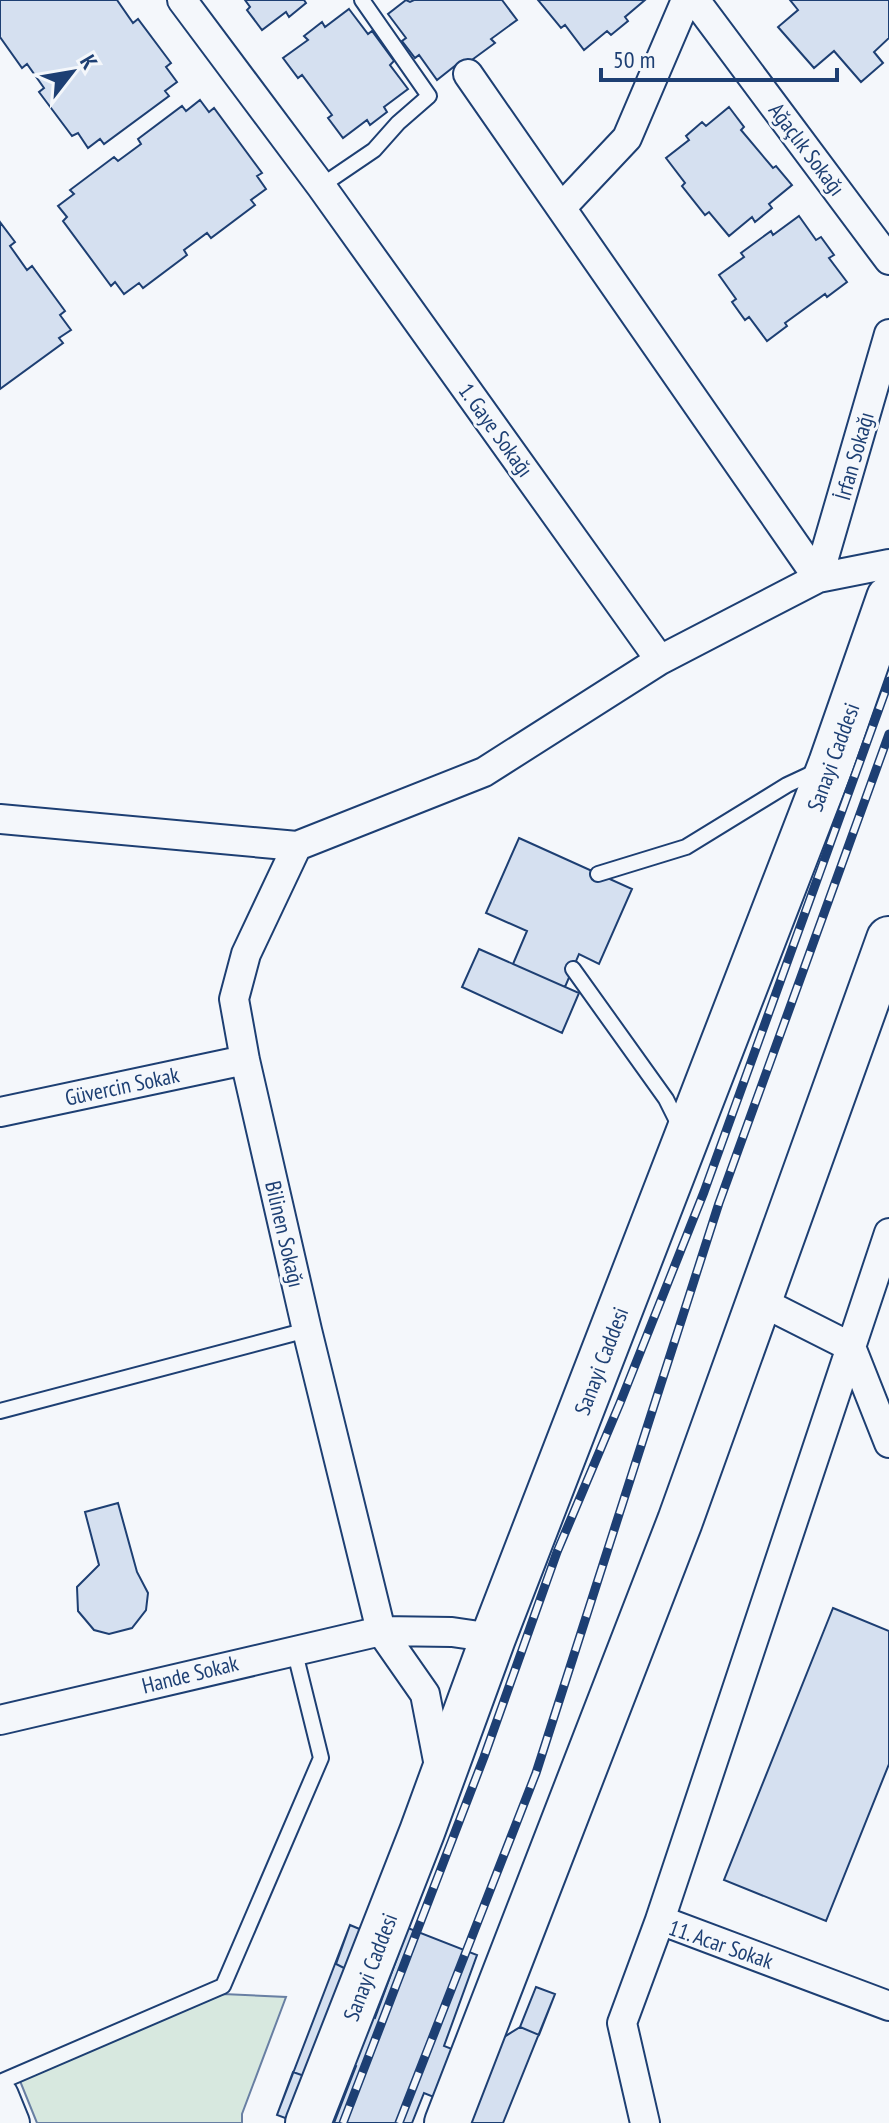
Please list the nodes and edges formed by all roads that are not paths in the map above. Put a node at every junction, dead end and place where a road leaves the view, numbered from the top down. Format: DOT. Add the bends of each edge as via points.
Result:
graph roads {
  1 [pos="182,0"];
  2 [pos="362,0"];
  3 [pos="695,1"];
  4 [pos="468,74"];
  5 [pos="321,186"];
  6 [pos="562,207"];
  7 [pos="889,260"];
  8 [pos="889,334"];
  9 [pos="889,564"];
  10 [pos="818,578"];
  11 [pos="889,598"];
  12 [pos="660,660"];
  13 [pos="831,764"];
  14 [pos="0,819"];
  15 [pos="297,846"];
  16 [pos="598,874"];
  17 [pos="889,939"];
  18 [pos="573,969"];
  19 [pos="245,1060"];
  20 [pos="0,1112"];
  21 [pos="686,1142"];
  22 [pos="889,1233"];
  23 [pos="760,1301"];
  24 [pos="307,1330"];
  25 [pos="851,1347"];
  26 [pos="0,1411"];
  27 [pos="889,1443"];
  28 [pos="381,1631"];
  29 [pos="493,1638"];
  30 [pos="294,1649"];
  31 [pos="0,1720"];
  32 [pos="422,1832"];
  33 [pos="660,1920"];
  34 [pos="889,2006"];
  35 [pos="3,2102"];
  36 [pos="308,2123"];
  37 [pos="447,2123"];
  38 [pos="645,2123"];
  1 -- 5 [label="street, 1. Gaye Sokağı"];
  2 -- 5 [label="lane" via="429,96 374,150"];
  3 -- 6 [label="street" via="627,138"];
  3 -- 7 [label="street, Ağaçlık Sokağı"];
  4 -- 6 [label="street"];
  5 -- 12 [label="street, 1. Gaye Sokağı"];
  6 -- 10 [label="street"];
  8 -- 10 [label="street, İrfan Sokağı"];
  9 -- 10 [label="street"];
  10 -- 12 [label="street"];
  11 -- 13 [label="highway, Sanayi Caddesi"];
  12 -- 15 [label="street" via="484,772"];
  13 -- 16 [label="lane" via="686,847"];
  13 -- 21 [label="highway, Sanayi Caddesi"];
  14 -- 15 [label="street"];
  15 -- 19 [label="street, Bilinen Sokağı" via="246,954 234,999"];
  17 -- 23 [label="highway"];
  18 -- 21 [label="lane" via="666,1099"];
  19 -- 20 [label="street, Güvercin Sokak"];
  19 -- 24 [label="street, Bilinen Sokağı"];
  21 -- 29 [label="highway, Sanayi Caddesi"];
  22 -- 25 [label="street"];
  23 -- 25 [label="street"];
  23 -- 37 [label="highway"];
  24 -- 26 [label="lane"];
  24 -- 28 [label="street, Bilinen Sokağı"];
  25 -- 27 [label="street"];
  25 -- 33 [label="street"];
  28 -- 29 [label="street, Hande Sokak"];
  28 -- 30 [label="street, Hande Sokak"];
  28 -- 32 [label="street" via="425,1694 439,1766"];
  29 -- 32 [label="highway, Sanayi Caddesi"];
  30 -- 31 [label="street, Hande Sokak"];
  30 -- 35 [label="lane" via="321,1758 223,1986"];
  32 -- 36 [label="highway, Sanayi Caddesi"];
  33 -- 34 [label="street, 11. Acar Sokak"];
  33 -- 38 [label="street, 11. Acar Sokak" via="622,2023"];
}
